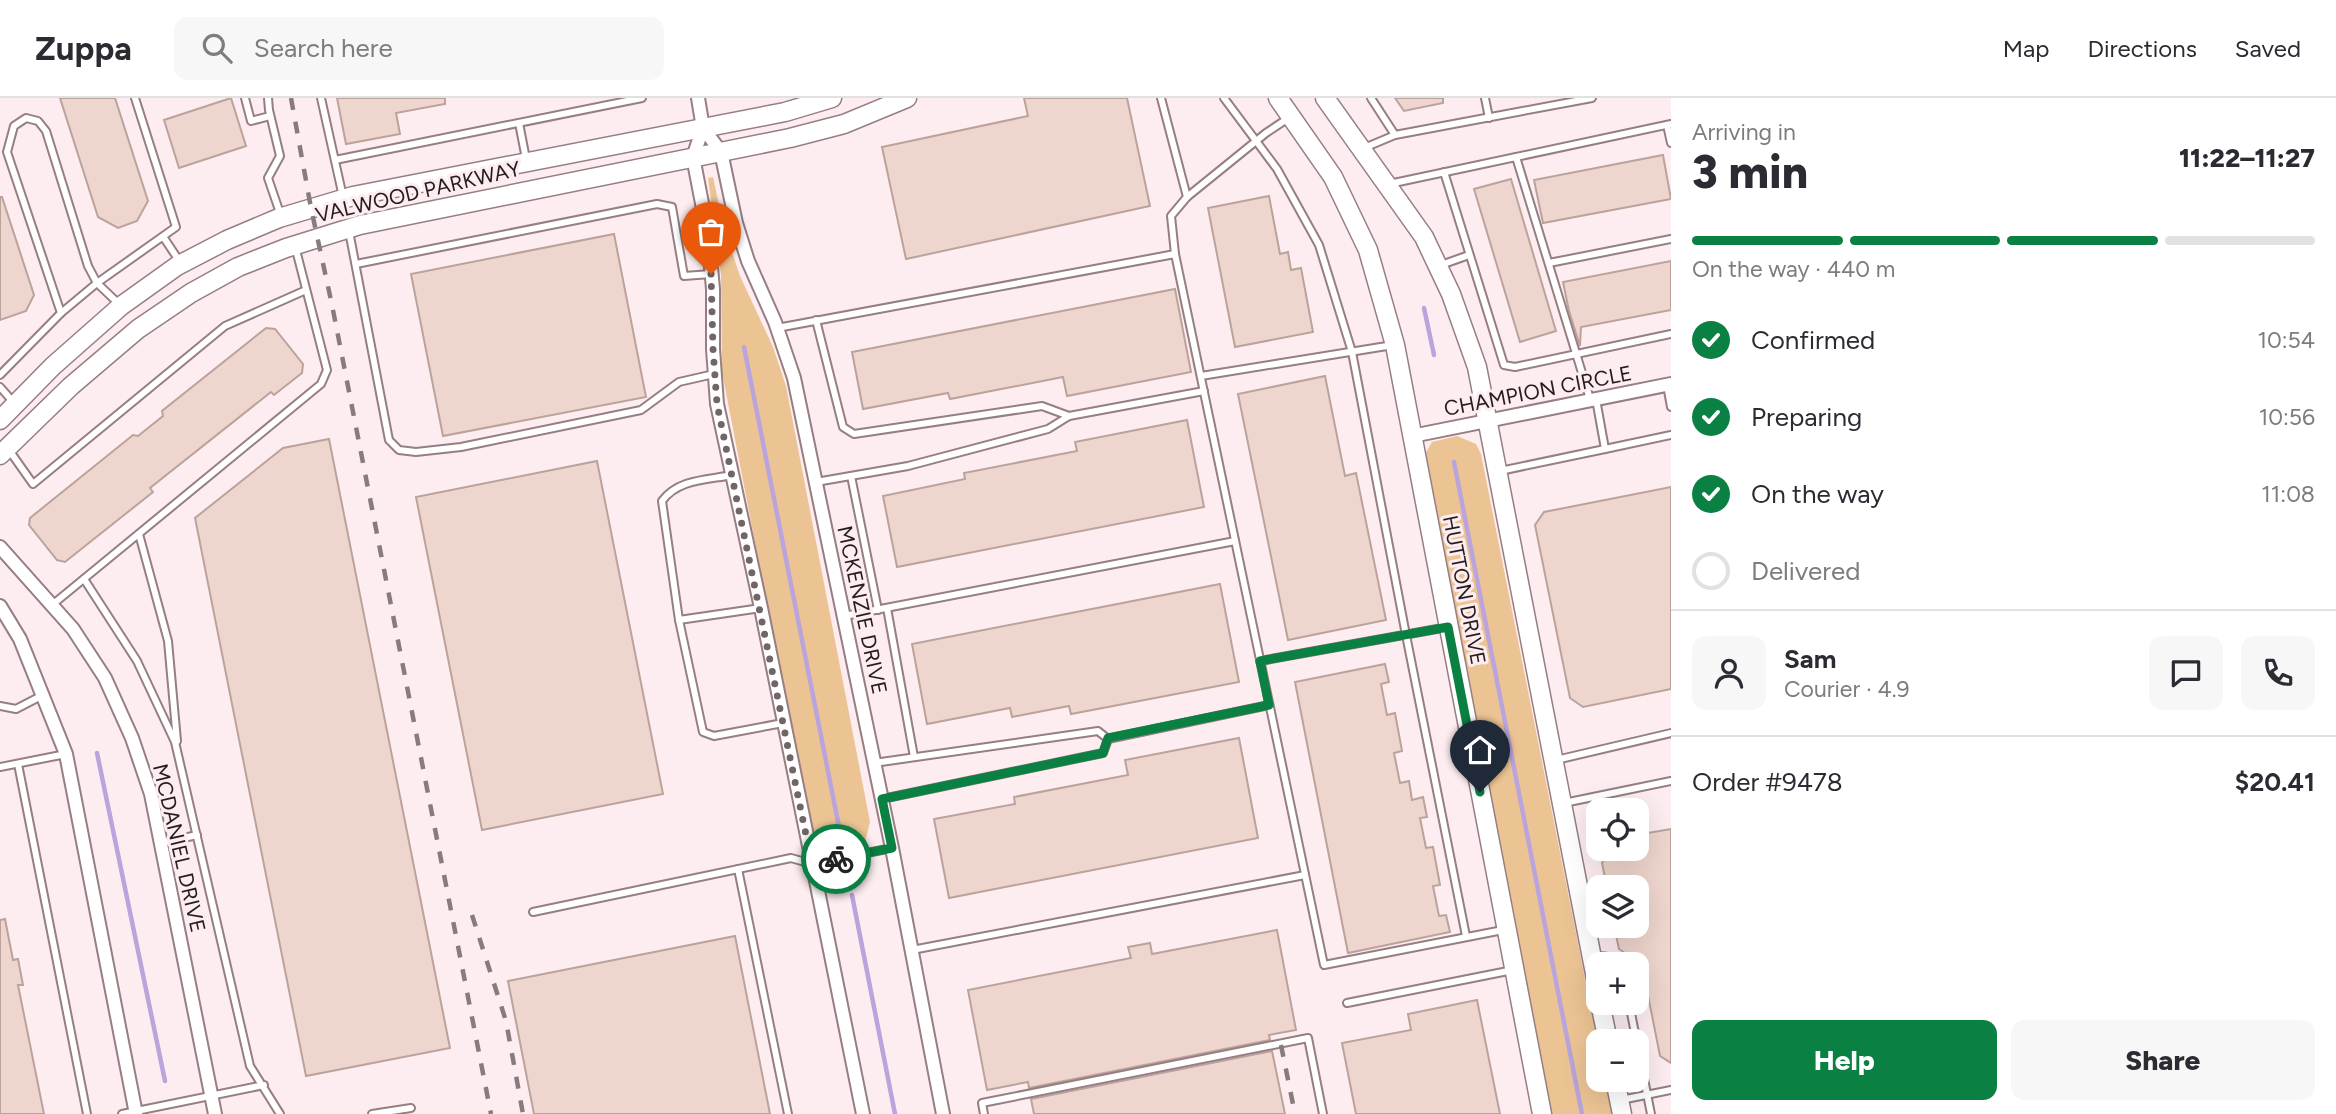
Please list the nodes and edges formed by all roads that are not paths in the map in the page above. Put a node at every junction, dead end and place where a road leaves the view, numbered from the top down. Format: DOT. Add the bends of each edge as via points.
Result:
graph roads {
  1 [pos="135,98"];
  2 [pos="245,98"];
  3 [pos="268,98"];
  4 [pos="321,98"];
  5 [pos="642,98"];
  6 [pos="698,98"];
  7 [pos="832,98"];
  8 [pos="907,98"];
  9 [pos="1161,98"];
  10 [pos="1224,98"];
  11 [pos="1278,98"];
  12 [pos="1325,98"];
  13 [pos="1371,98"];
  14 [pos="1485,98"];
  15 [pos="1592,98"];
  16 [pos="270,116"];
  17 [pos="1291,117"];
  18 [pos="1489,118"];
  19 [pos="519,123"];
  20 [pos="1669,124"];
  21 [pos="703,128"];
  22 [pos="1395,135"];
  23 [pos="1255,142"];
  24 [pos="1671,143"];
  25 [pos="1363,149"];
  26 [pos="721,152"];
  27 [pos="693,157"];
  28 [pos="1516,157"];
  29 [pos="335,160"];
  30 [pos="527,161"];
  31 [pos="1444,172"];
  32 [pos="1387,184"];
  33 [pos="1187,197"];
  34 [pos="344,199"];
  35 [pos="281,218"];
  36 [pos="348,229"];
  37 [pos="164,238"];
  38 [pos="1671,239"];
  39 [pos="295,245"];
  40 [pos="1175,254"];
  41 [pos="1469,255"];
  42 [pos="1549,263"];
  43 [pos="181,264"];
  44 [pos="356,264"];
  45 [pos="1438,266"];
  46 [pos="711,274"];
  47 [pos="97,283"];
  48 [pos="306,290"];
  49 [pos="121,306"];
  50 [pos="61,313"];
  51 [pos="816,320"];
  52 [pos="777,328"];
  53 [pos="138,329"];
  54 [pos="1671,334"];
  55 [pos="1395,345"];
  56 [pos="1352,352"];
  57 [pos="1576,353"];
  58 [pos="715,374"];
  59 [pos="0,375"];
  60 [pos="1201,376"];
  61 [pos="1669,384"];
  62 [pos="0,387"];
  63 [pos="1204,391"];
  64 [pos="1593,399"];
  65 [pos="16,405"];
  66 [pos="1671,407"];
  67 [pos="1069,416"];
  68 [pos="0,420"];
  69 [pos="1488,420"];
  70 [pos="1671,435"];
  71 [pos="1412,436"];
  72 [pos="1605,449"];
  73 [pos="4,451"];
  74 [pos="1498,471"];
  75 [pos="732,475"];
  76 [pos="851,476"];
  77 [pos="816,482"];
  78 [pos="139,534"];
  79 [pos="1236,541"];
  80 [pos="0,547"];
  81 [pos="84,579"];
  82 [pos="52,605"];
  83 [pos="0,606"];
  84 [pos="761,608"];
  85 [pos="887,608"];
  86 [pos="878,610"];
  87 [pos="844,616"];
  88 [pos="679,620"];
  89 [pos="1448,627"];
  90 [pos="1406,635"];
  91 [pos="1260,661"];
  92 [pos="44,694"];
  93 [pos="1269,705"];
  94 [pos="0,706"];
  95 [pos="783,723"];
  96 [pos="1671,733"];
  97 [pos="1108,738"];
  98 [pos="177,752"];
  99 [pos="66,754"];
  100 [pos="914,757"];
  101 [pos="1554,761"];
  102 [pos="874,763"];
  103 [pos="18,764"];
  104 [pos="0,767"];
  105 [pos="1671,781"];
  106 [pos="882,799"];
  107 [pos="1562,803"];
  108 [pos="197,835"];
  109 [pos="161,843"];
  110 [pos="892,848"];
  111 [pos="812,864"];
  112 [pos="738,869"];
  113 [pos="1305,875"];
  114 [pos="533,912"];
  115 [pos="1507,929"];
  116 [pos="1466,936"];
  117 [pos="912,950"];
  118 [pos="1591,952"];
  119 [pos="1514,970"];
  120 [pos="1347,1003"];
  121 [pos="1631,1015"];
  122 [pos="264,1085"];
  123 [pos="1671,1090"];
  124 [pos="211,1095"];
  125 [pos="1647,1095"];
  126 [pos="1621,1107"];
  127 [pos="411,1108"];
  128 [pos="131,1113"];
  129 [pos="86,1114"];
  130 [pos="215,1114"];
  131 [pos="280,1114"];
  132 [pos="372,1114"];
  133 [pos="788,1114"];
  134 [pos="863,1114"];
  135 [pos="943,1114"];
  136 [pos="984,1114"];
  137 [pos="1323,1114"];
  138 [pos="1542,1114"];
  139 [pos="1651,1114"];
  1 -- 37 [label="lane" via="176,227"];
  2 -- 16 [label="lane" via="251,121"];
  3 -- 16 [label="lane"];
  4 -- 29 [label="lane"];
  5 -- 19 [label="lane"];
  6 -- 21 [label="street, MCKENZIE DRIVE"];
  7 -- 21 [label="street, VALWOOD PARKWAY" via="785,113"];
  8 -- 26 [label="street, VALWOOD PARKWAY" via="844,124"];
  9 -- 33 [label="lane"];
  10 -- 23 [label="lane"];
  11 -- 17 [label="street, HUTTON DRIVE"];
  12 -- 25 [label="street"];
  13 -- 22 [label="lane"];
  14 -- 18 [label="lane"];
  15 -- 18 [label="lane"];
  16 -- 35 [label="lane" via="280,156 268,178"];
  17 -- 23 [label="lane"];
  17 -- 55 [label="street, HUTTON DRIVE" via="1333,177 1368,250"];
  18 -- 22 [label="lane"];
  19 -- 29 [label="lane"];
  19 -- 30 [label="lane"];
  20 -- 24 [label="lane"];
  20 -- 28 [label="lane"];
  21 -- 26 [label="street, MCKENZIE DRIVE"];
  21 -- 27 [label="street, MCKENZIE DRIVE"];
  21 -- 30 [label="street, VALWOOD PARKWAY"];
  22 -- 25 [label="lane"];
  23 -- 33 [label="lane"];
  23 -- 56 [label="lane" via="1277,169 1319,245"];
  25 -- 32 [label="street"];
  26 -- 27 [label="street, VALWOOD PARKWAY"];
  26 -- 52 [label="street, MCKENZIE DRIVE" via="748,261"];
  27 -- 36 [label="street, VALWOOD PARKWAY"];
  27 -- 46 [label="street"];
  28 -- 31 [label="lane"];
  28 -- 42 [label="lane"];
  29 -- 34 [label="lane"];
  30 -- 34 [label="street, VALWOOD PARKWAY"];
  31 -- 32 [label="lane"];
  31 -- 41 [label="lane"];
  32 -- 45 [label="street"];
  33 -- 40 [label="lane" via="1171,216"];
  34 -- 35 [label="street, VALWOOD PARKWAY"];
  35 -- 43 [label="street, VALWOOD PARKWAY"];
  36 -- 39 [label="street, VALWOOD PARKWAY"];
  36 -- 44 [label="lane"];
  37 -- 43 [label="lane"];
  37 -- 47 [label="lane"];
  38 -- 42 [label="lane"];
  39 -- 48 [label="lane"];
  39 -- 53 [label="street, VALWOOD PARKWAY" via="238,267"];
  40 -- 51 [label="lane"];
  40 -- 60 [label="lane"];
  41 -- 45 [label="lane"];
  41 -- 57 [label="lane" via="1504,365 1515,367"];
  42 -- 57 [label="lane"];
  43 -- 49 [label="street, VALWOOD PARKWAY"];
  44 -- 46 [label="lane" via="657,204 672,207 684,276"];
  44 -- 58 [label="lane" via="389,440 399,450 461,447 641,411 679,382"];
  45 -- 69 [label="street" via="1477,367"];
  46 -- 58 [label="street"];
  47 -- 49 [label="lane"];
  47 -- 50 [label="lane"];
  47 -- 50 [label="lane" via="46,131 38,121 26,118 14,126 6,152"];
  48 -- 73 [label="lane" via="225,326 33,484"];
  48 -- 78 [label="lane" via="327,370 321,384"];
  49 -- 53 [label="street"];
  49 -- 65 [label="street, VALWOOD PARKWAY"];
  50 -- 59 [label="lane"];
  51 -- 52 [label="lane"];
  51 -- 67 [label="lane" via="843,427 854,434 1042,405"];
  52 -- 77 [label="street, MCKENZIE DRIVE" via="794,378"];
  53 -- 73 [label="street, VALWOOD PARKWAY"];
  54 -- 57 [label="lane"];
  55 -- 56 [label="lane"];
  55 -- 71 [label="street, HUTTON DRIVE"];
  56 -- 60 [label="lane"];
  56 -- 90 [label="lane"];
  57 -- 64 [label="lane"];
  58 -- 75 [label="street"];
  60 -- 63 [label="lane"];
  61 -- 64 [label="street, CHAMPION CIRCLE"];
  61 -- 66 [label="lane"];
  62 -- 65 [label="lane"];
  63 -- 67 [label="lane"];
  63 -- 79 [label="lane"];
  64 -- 69 [label="street, CHAMPION CIRCLE"];
  64 -- 72 [label="lane"];
  65 -- 68 [label="street, VALWOOD PARKWAY"];
  67 -- 76 [label="lane" via="1048,429 908,466"];
  69 -- 71 [label="street, CHAMPION CIRCLE"];
  69 -- 74 [label="street"];
  70 -- 72 [label="lane"];
  71 -- 89 [label="street, HUTTON DRIVE"];
  72 -- 74 [label="lane"];
  74 -- 101 [label="street"];
  75 -- 84 [label="street"];
  75 -- 88 [label="lane" via="688,483 670,490 662,501"];
  76 -- 77 [label="lane"];
  76 -- 86 [label="lane"];
  77 -- 87 [label="street, MCKENZIE DRIVE"];
  78 -- 81 [label="lane"];
  78 -- 98 [label="lane" via="168,641"];
  79 -- 85 [label="lane"];
  79 -- 91 [label="lane"];
  80 -- 82 [label="street, MCDANIEL DRIVE"];
  81 -- 82 [label="lane"];
  81 -- 98 [label="lane" via="137,661"];
  82 -- 109 [label="street, MCDANIEL DRIVE" via="105,678 132,738"];
  83 -- 92 [label="street"];
  84 -- 88 [label="lane"];
  84 -- 95 [label="street"];
  85 -- 86 [label="lane"];
  85 -- 100 [label="lane"];
  86 -- 87 [label="lane"];
  87 -- 102 [label="street, MCKENZIE DRIVE"];
  88 -- 95 [label="lane" via="703,732 714,736"];
  89 -- 90 [label="lane"];
  89 -- 115 [label="street, HUTTON DRIVE"];
  90 -- 91 [label="lane"];
  90 -- 116 [label="lane"];
  91 -- 93 [label="lane"];
  92 -- 94 [label="lane" via="16,709"];
  92 -- 99 [label="street"];
  93 -- 97 [label="lane"];
  93 -- 113 [label="lane"];
  95 -- 111 [label="street"];
  96 -- 101 [label="lane"];
  97 -- 100 [label="lane" via="1098,731"];
  97 -- 106 [label="lane" via="1103,753"];
  98 -- 108 [label="lane"];
  99 -- 103 [label="lane"];
  99 -- 128 [label="street"];
  100 -- 102 [label="lane"];
  101 -- 107 [label="street"];
  102 -- 106 [label="street, MCKENZIE DRIVE"];
  103 -- 104 [label="lane"];
  103 -- 129 [label="lane"];
  105 -- 107 [label="lane"];
  106 -- 110 [label="street, MCKENZIE DRIVE"];
  107 -- 118 [label="street"];
  108 -- 109 [label="lane"];
  108 -- 122 [label="lane" via="250,1066"];
  109 -- 124 [label="street, MCDANIEL DRIVE"];
  110 -- 111 [label="lane"];
  110 -- 117 [label="street, MCKENZIE DRIVE"];
  111 -- 112 [label="lane" via="791,858"];
  111 -- 134 [label="street"];
  112 -- 114 [label="lane"];
  112 -- 133 [label="lane"];
  113 -- 116 [label="lane" via="1324,965"];
  113 -- 117 [label="lane"];
  115 -- 116 [label="lane"];
  115 -- 119 [label="street, HUTTON DRIVE"];
  117 -- 135 [label="street, MCKENZIE DRIVE"];
  119 -- 120 [label="lane"];
  119 -- 138 [label="street, HUTTON DRIVE"];
  121 -- 125 [label="lane"];
  122 -- 124 [label="lane"];
  122 -- 131 [label="lane"];
  123 -- 125 [label="lane"];
  124 -- 128 [label="lane"];
  124 -- 130 [label="street, MCDANIEL DRIVE"];
  125 -- 126 [label="lane"];
  125 -- 139 [label="lane"];
  127 -- 132 [label="lane"];
  136 -- 137 [label="lane" via="982,1102 1308,1038"];
}
